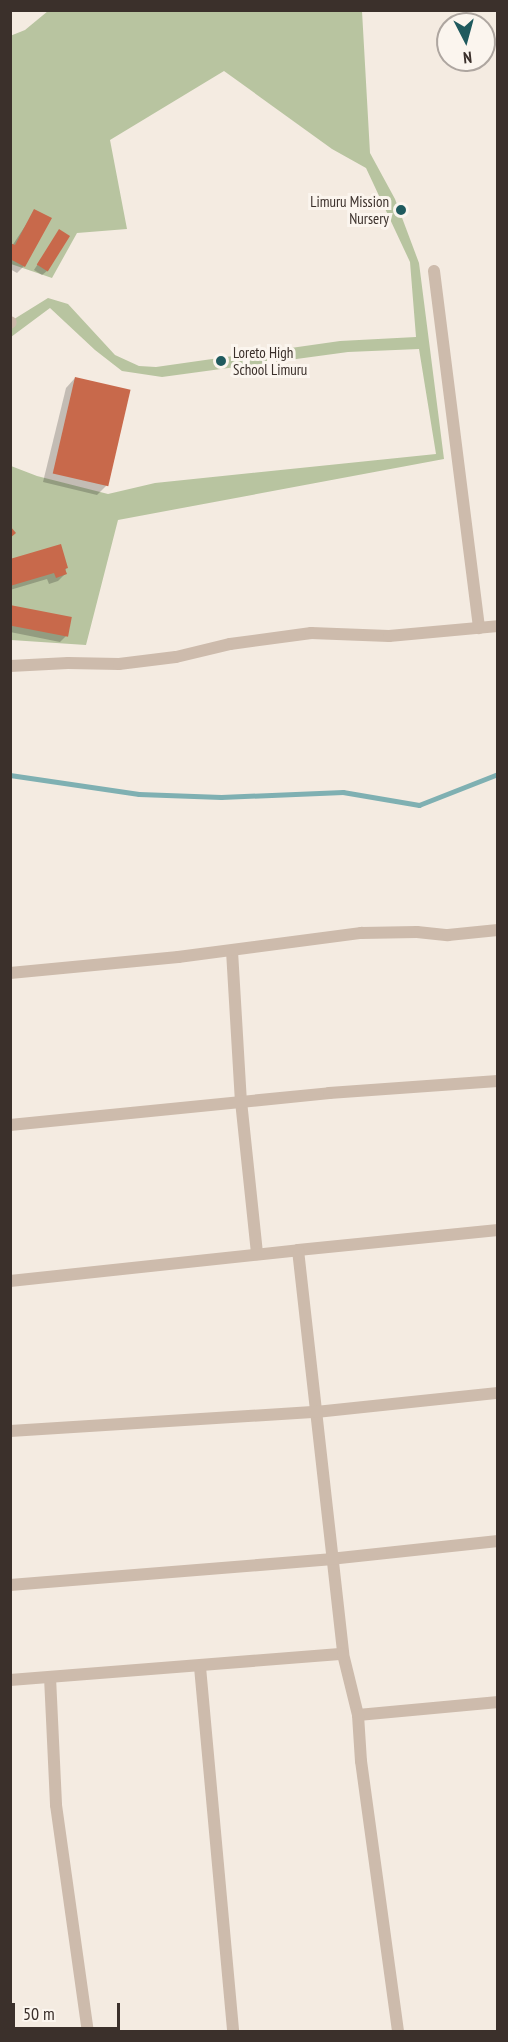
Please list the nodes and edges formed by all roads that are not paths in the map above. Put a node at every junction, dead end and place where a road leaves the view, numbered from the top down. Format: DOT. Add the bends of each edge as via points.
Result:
graph roads {
  1 [pos="434,272"];
  2 [pos="498,626"];
  3 [pos="479,628"];
  4 [pos="10,666"];
  5 [pos="498,930"];
  6 [pos="232,951"];
  7 [pos="10,973"];
  8 [pos="498,1081"];
  9 [pos="241,1101"];
  10 [pos="10,1125"];
  11 [pos="498,1230"];
  12 [pos="298,1250"];
  13 [pos="257,1254"];
  14 [pos="10,1281"];
  15 [pos="498,1393"];
  16 [pos="316,1412"];
  17 [pos="10,1431"];
  18 [pos="498,1541"];
  19 [pos="330,1558"];
  20 [pos="10,1585"];
  21 [pos="343,1654"];
  22 [pos="200,1667"];
  23 [pos="51,1677"];
  24 [pos="10,1680"];
  25 [pos="498,1702"];
  26 [pos="358,1715"];
  27 [pos="88,2031"];
  28 [pos="233,2031"];
  29 [pos="398,2031"];
  1 -- 3 [label="street"];
  2 -- 3 [label="street"];
  3 -- 4 [label="street" via="389,636 311,633 119,664"];
  5 -- 6 [label="street" via="448,935 361,933"];
  6 -- 7 [label="street"];
  6 -- 9 [label="street"];
  8 -- 9 [label="street"];
  9 -- 10 [label="street"];
  9 -- 13 [label="street"];
  11 -- 12 [label="street"];
  12 -- 13 [label="street"];
  12 -- 16 [label="street"];
  13 -- 14 [label="street"];
  15 -- 16 [label="street"];
  16 -- 17 [label="street"];
  16 -- 19 [label="street"];
  18 -- 19 [label="street"];
  19 -- 20 [label="street"];
  19 -- 21 [label="street"];
  21 -- 22 [label="street"];
  21 -- 26 [label="street"];
  22 -- 23 [label="street"];
  22 -- 28 [label="street"];
  23 -- 24 [label="street"];
  23 -- 27 [label="street" via="57,1805"];
  25 -- 26 [label="street"];
  26 -- 29 [label="street"];
}
